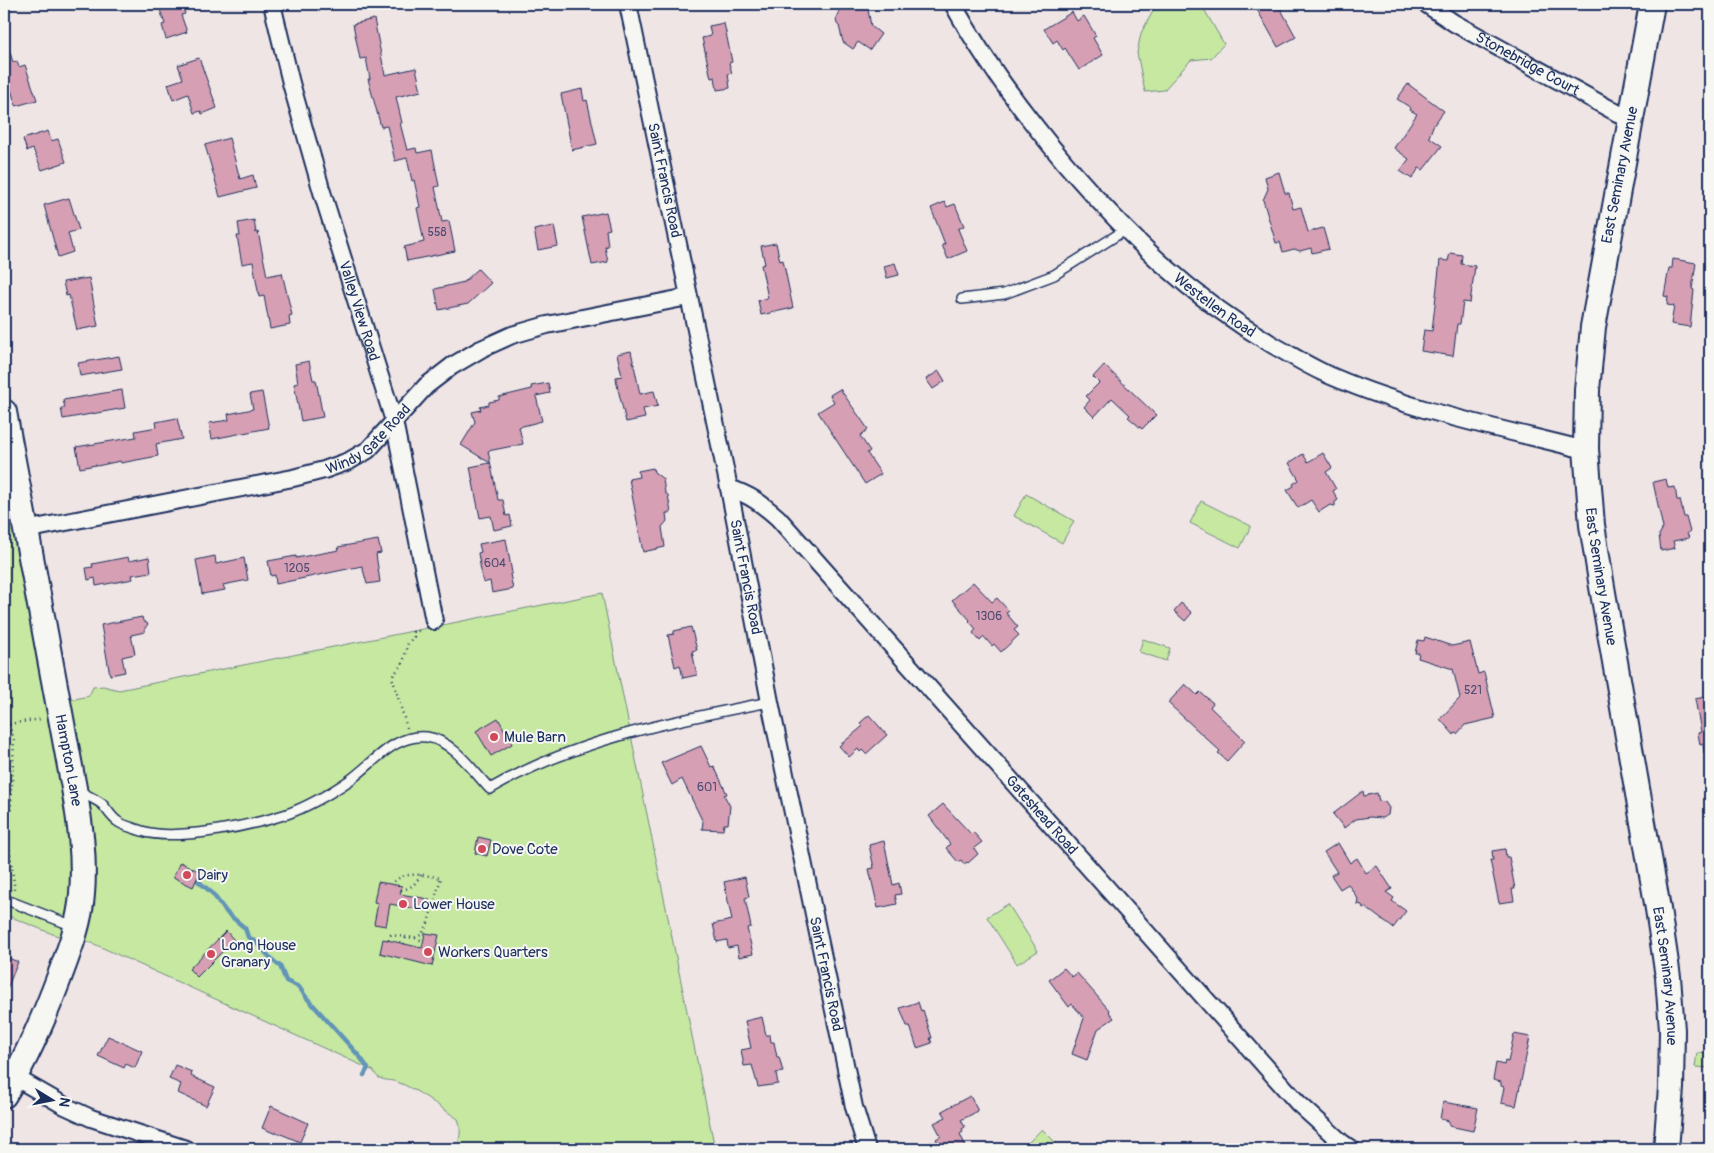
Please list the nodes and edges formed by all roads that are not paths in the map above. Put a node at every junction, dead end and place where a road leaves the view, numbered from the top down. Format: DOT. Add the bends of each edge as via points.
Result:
graph roads {
  1 [pos="272,4"];
  2 [pos="628,4"];
  3 [pos="953,4"];
  4 [pos="1426,4"];
  5 [pos="1652,4"];
  6 [pos="1630,120"];
  7 [pos="1125,230"];
  8 [pos="688,297"];
  9 [pos="962,299"];
  10 [pos="4,412"];
  11 [pos="394,421"];
  12 [pos="1586,449"];
  13 [pos="729,488"];
  14 [pos="26,530"];
  15 [pos="434,621"];
  16 [pos="770,702"];
  17 [pos="74,788"];
  18 [pos="8,901"];
  19 [pos="76,928"];
  20 [pos="8,1081"];
  21 [pos="186,1149"];
  22 [pos="867,1149"];
  23 [pos="1351,1149"];
  24 [pos="1666,1149"];
  1 -- 11 [label="street, Valley View Road" via="322,192"];
  2 -- 8 [label="street, Saint Francis Road"];
  3 -- 7 [label="street, Westellen Road" via="1020,108"];
  4 -- 6 [label="street, Stonebridge Court" via="1462,28"];
  5 -- 6 [label="street, East Seminary Avenue"];
  6 -- 12 [label="street, East Seminary Avenue" via="1593,326"];
  7 -- 9 [label="lane" via="1054,275 1004,294"];
  7 -- 12 [label="street, Westellen Road" via="1175,277 1212,305 1255,334 1321,371 1403,402"];
  8 -- 11 [label="street, Windy Gate Road" via="512,335 452,366 426,386"];
  8 -- 13 [label="street, Saint Francis Road"];
  10 -- 14 [label="street, Hampton Lane"];
  11 -- 14 [label="street, Windy Gate Road" via="368,450 324,470"];
  11 -- 15 [label="street, Valley View Road"];
  12 -- 24 [label="street, East Seminary Avenue" via="1591,515 1602,587 1668,977 1672,1030"];
  13 -- 16 [label="street, Saint Francis Road"];
  13 -- 23 [label="street, Gateshead Road" via="763,504 778,518 1292,1096"];
  14 -- 17 [label="street, Hampton Lane"];
  16 -- 17 [label="lane" via="612,738 574,750 490,789 452,749 440,741 410,738 387,750 351,780 287,814 190,834 143,831 117,821 101,804"];
  16 -- 22 [label="street, Saint Francis Road" via="854,1107"];
  17 -- 19 [label="street, Hampton Lane" via="83,861 82,895"];
  18 -- 19 [label="lane"];
  19 -- 20 [label="street, Hampton Lane" via="33,1040"];
  20 -- 21 [label="street" via="91,1118"];
}
